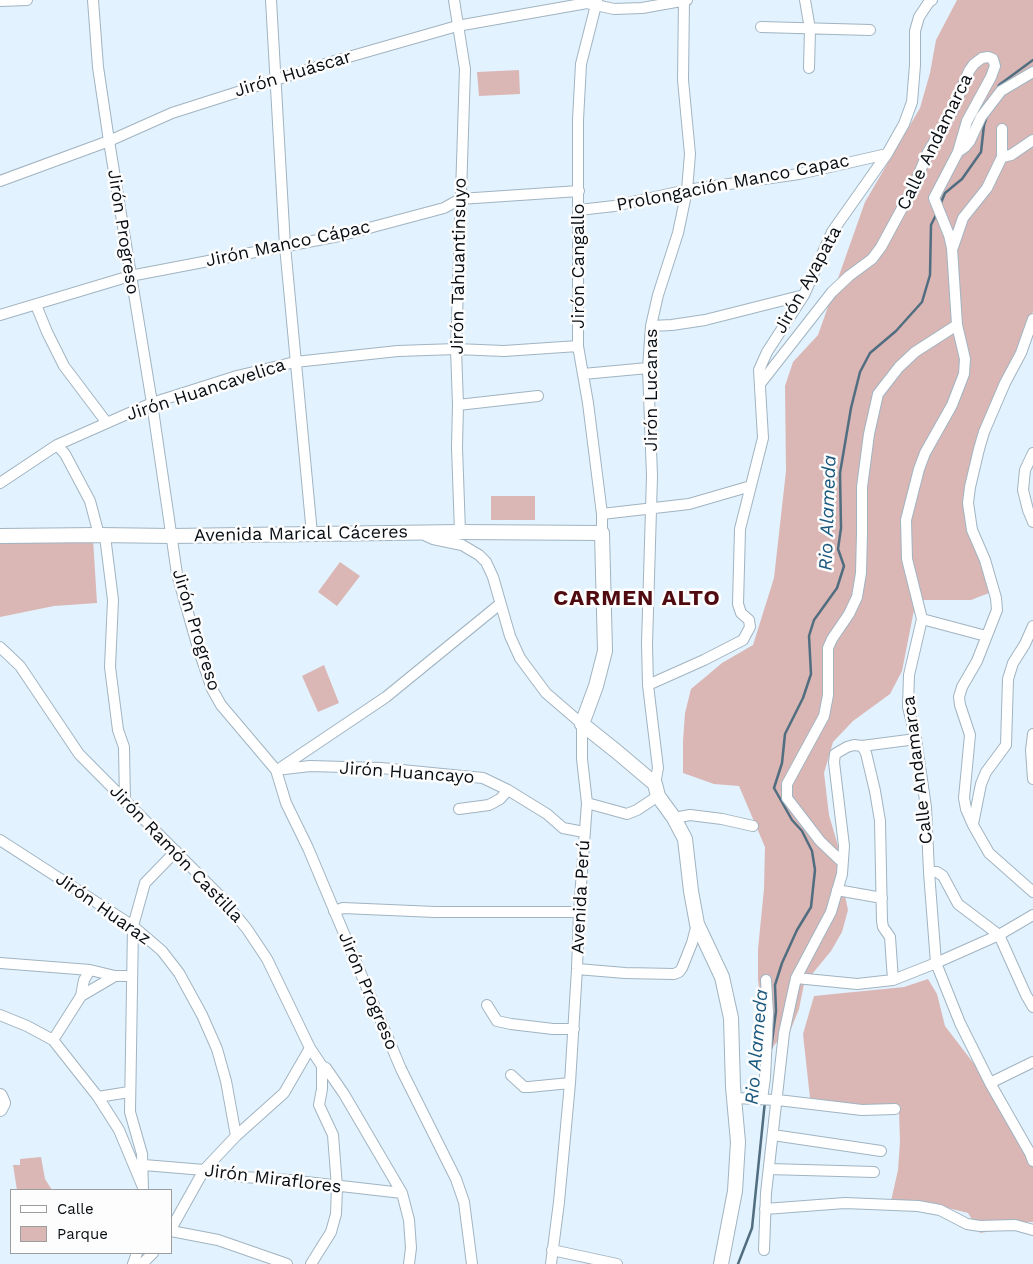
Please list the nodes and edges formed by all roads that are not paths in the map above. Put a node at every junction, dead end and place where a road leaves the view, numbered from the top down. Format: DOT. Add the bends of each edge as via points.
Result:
graph roads {
  1 [pos="27,0"];
  2 [pos="93,0"];
  3 [pos="271,0"];
  4 [pos="454,0"];
  5 [pos="685,0"];
  6 [pos="805,0"];
  7 [pos="932,0"];
  8 [pos="0,2"];
  9 [pos="596,3"];
  10 [pos="457,26"];
  11 [pos="762,27"];
  12 [pos="810,29"];
  13 [pos="870,30"];
  14 [pos="809,68"];
  15 [pos="1033,72"];
  16 [pos="275,79"];
  17 [pos="1002,129"];
  18 [pos="109,140"];
  19 [pos="1033,140"];
  20 [pos="958,152"];
  21 [pos="887,154"];
  22 [pos="1002,157"];
  23 [pos="0,181"];
  24 [pos="687,190"];
  25 [pos="579,191"];
  26 [pos="460,199"];
  27 [pos="579,210"];
  28 [pos="285,246"];
  29 [pos="952,248"];
  30 [pos="130,276"];
  31 [pos="804,295"];
  32 [pos="36,305"];
  33 [pos="0,315"];
  34 [pos="1033,319"];
  35 [pos="957,325"];
  36 [pos="651,326"];
  37 [pos="578,346"];
  38 [pos="456,349"];
  39 [pos="295,362"];
  40 [pos="648,368"];
  41 [pos="583,374"];
  42 [pos="760,384"];
  43 [pos="538,396"];
  44 [pos="152,403"];
  45 [pos="458,405"];
  46 [pos="108,423"];
  47 [pos="57,445"];
  48 [pos="1033,453"];
  49 [pos="1030,467"];
  50 [pos="0,483"];
  51 [pos="751,486"];
  52 [pos="652,508"];
  53 [pos="602,514"];
  54 [pos="1033,522"];
  55 [pos="417,532"];
  56 [pos="460,532"];
  57 [pos="602,533"];
  58 [pos="312,534"];
  59 [pos="102,535"];
  60 [pos="0,536"];
  61 [pos="171,536"];
  62 [pos="500,604"];
  63 [pos="922,619"];
  64 [pos="1033,626"];
  65 [pos="986,636"];
  66 [pos="0,647"];
  67 [pos="648,685"];
  68 [pos="582,724"];
  69 [pos="1033,734"];
  70 [pos="916,739"];
  71 [pos="862,746"];
  72 [pos="276,770"];
  73 [pos="1033,779"];
  74 [pos="508,790"];
  75 [pos="656,790"];
  76 [pos="125,802"];
  77 [pos="587,802"];
  78 [pos="459,808"];
  79 [pos="674,818"];
  80 [pos="973,825"];
  81 [pos="753,826"];
  82 [pos="584,832"];
  83 [pos="0,840"];
  84 [pos="176,851"];
  85 [pos="842,862"];
  86 [pos="929,872"];
  87 [pos="837,890"];
  88 [pos="1033,892"];
  89 [pos="882,898"];
  90 [pos="334,911"];
  91 [pos="579,912"];
  92 [pos="1033,915"];
  93 [pos="697,924"];
  94 [pos="133,926"];
  95 [pos="999,935"];
  96 [pos="0,963"];
  97 [pos="936,963"];
  98 [pos="577,968"];
  99 [pos="90,970"];
  100 [pos="116,976"];
  101 [pos="131,976"];
  102 [pos="796,978"];
  103 [pos="766,980"];
  104 [pos="893,980"];
  105 [pos="81,996"];
  106 [pos="488,1005"];
  107 [pos="1033,1007"];
  108 [pos="0,1015"];
  109 [pos="574,1029"];
  110 [pos="53,1040"];
  111 [pos="310,1048"];
  112 [pos="1033,1062"];
  113 [pos="322,1066"];
  114 [pos="511,1075"];
  115 [pos="570,1083"];
  116 [pos="990,1083"];
  117 [pos="130,1092"];
  118 [pos="0,1096"];
  119 [pos="98,1097"];
  120 [pos="735,1098"];
  121 [pos="769,1100"];
  122 [pos="0,1108"];
  123 [pos="895,1109"];
  124 [pos="773,1135"];
  125 [pos="236,1136"];
  126 [pos="881,1151"];
  127 [pos="1032,1158"];
  128 [pos="144,1166"];
  129 [pos="769,1169"];
  130 [pos="204,1170"];
  131 [pos="874,1172"];
  132 [pos="337,1186"];
  133 [pos="143,1189"];
  134 [pos="143,1189"];
  135 [pos="402,1193"];
  136 [pos="765,1209"];
  137 [pos="172,1228"];
  138 [pos="172,1230"];
  139 [pos="1033,1230"];
  140 [pos="552,1250"];
  141 [pos="764,1250"];
  142 [pos="152,1254"];
  143 [pos="142,1264"];
  144 [pos="287,1264"];
  145 [pos="311,1264"];
  146 [pos="409,1264"];
  147 [pos="472,1264"];
  148 [pos="551,1264"];
  149 [pos="617,1264"];
  150 [pos="721,1264"];
  1 -- 8 [label="street"];
  2 -- 18 [label="street, Jirón Progreso" via="98,67"];
  3 -- 16 [label="street"];
  4 -- 10 [label="street, Jirón Tahuantinsuyo"];
  5 -- 9 [label="street, Jirón Huáscar" via="642,8 614,9"];
  5 -- 24 [label="street, Jirón Lucanas" via="683,80 690,154"];
  6 -- 12 [label="street"];
  7 -- 21 [label="street, Jirón Ayapata" via="919,17 915,31 912,102"];
  9 -- 10 [label="street, Jirón Huáscar"];
  9 -- 25 [label="street, Jirón Cangallo" via="582,64 578,120"];
  10 -- 16 [label="street, Jirón Huáscar"];
  10 -- 26 [label="street, Jirón Tahuantinsuyo" via="464,69"];
  11 -- 12 [label="street"];
  12 -- 13 [label="street"];
  12 -- 14 [label="street"];
  15 -- 20 [label="street" via="1001,92 981,117 970,141"];
  16 -- 18 [label="street, Jirón Huáscar" via="172,113"];
  16 -- 28 [label="street"];
  17 -- 22 [label="street"];
  18 -- 23 [label="street, Jirón Huáscar"];
  18 -- 30 [label="street, Jirón Progreso"];
  19 -- 22 [label="street"];
  20 -- 29 [label="street, Calle Andamarca" via="934,198 950,235"];
  20 -- 42 [label="street, Calle Andamarca" via="967,121 995,66 993,59 988,57 982,58 969,71 952,112 928,152 913,188 881,247 872,259 832,292"];
  21 -- 24 [label="street, Prolongación Manco Capac" via="799,174"];
  21 -- 31 [label="street, Jirón Ayapata" via="832,232"];
  22 -- 29 [label="street" via="987,188 963,218"];
  24 -- 27 [label="street, Prolongación Manco Capac"];
  24 -- 36 [label="street, Jirón Lucanas" via="678,234"];
  25 -- 26 [label="street, Jirón Manco Cápac"];
  25 -- 27 [label="street, Jirón Cangallo"];
  26 -- 28 [label="street, Jirón Manco Cápac" via="444,208 339,236"];
  26 -- 38 [label="street, Jirón Tahuantinsuyo"];
  27 -- 37 [label="street, Jirón Cangallo"];
  28 -- 30 [label="street, Jirón Manco Cápac"];
  28 -- 39 [label="street"];
  29 -- 35 [label="street, Calle Andamarca"];
  30 -- 32 [label="street, Jirón Manco Cápac"];
  30 -- 44 [label="street, Jirón Progreso"];
  31 -- 36 [label="street" via="705,320"];
  31 -- 42 [label="street, Jirón Ayapata" via="761,362"];
  32 -- 33 [label="street, Jirón Manco Cápac"];
  32 -- 46 [label="street" via="64,366"];
  34 -- 65 [label="street" via="984,432 970,487 968,503 972,530 985,560 997,605"];
  35 -- 63 [label="street, Calle Andamarca" via="965,359 964,374 952,404 925,453 906,520 907,558"];
  35 -- 85 [label="street" via="914,352 878,394 862,487 861,574 857,597 828,648 828,695 824,716 787,784 787,798 820,842"];
  36 -- 40 [label="street, Jirón Lucanas"];
  37 -- 38 [label="street, Jirón Huancavelica" via="504,351"];
  37 -- 41 [label="street, Jirón Cangallo"];
  38 -- 39 [label="street, Jirón Huancavelica" via="398,351"];
  38 -- 45 [label="street, Jirón Tahuantinsuyo"];
  39 -- 44 [label="street, Jirón Huancavelica" via="237,376"];
  39 -- 58 [label="street"];
  40 -- 41 [label="street"];
  40 -- 52 [label="street, Jirón Lucanas"];
  41 -- 53 [label="street, Jirón Cangallo"];
  42 -- 51 [label="street, Jirón Ayapata" via="763,438"];
  43 -- 45 [label="street"];
  44 -- 46 [label="street, Jirón Huancavelica"];
  44 -- 61 [label="street, Jirón Progreso"];
  45 -- 56 [label="street, Jirón Tahuantinsuyo" via="456,448"];
  46 -- 47 [label="street, Jirón Huancavelica"];
  47 -- 50 [label="street, Jirón Huancavelica"];
  47 -- 59 [label="street" via="90,501"];
  48 -- 49 [label="street"];
  49 -- 54 [label="street" via="1023,478 1023,490"];
  51 -- 52 [label="street" via="689,504"];
  51 -- 67 [label="street, Jirón Ayapata" via="740,529 738,604 741,613 749,620 748,634 744,640"];
  52 -- 53 [label="street"];
  52 -- 67 [label="street, Jirón Lucanas"];
  53 -- 57 [label="street, Jirón Cangallo"];
  55 -- 56 [label="street, Avenida Marical Cáceres"];
  55 -- 58 [label="street, Avenida Marical Cáceres"];
  55 -- 62 [label="street" via="462,545 480,556 493,577"];
  56 -- 57 [label="street, Avenida Marical Cáceres"];
  57 -- 68 [label="street, Avenida Perú" via="605,651"];
  58 -- 61 [label="street, Avenida Marical Cáceres"];
  59 -- 60 [label="street, Avenida Marical Cáceres"];
  59 -- 61 [label="street, Avenida Marical Cáceres"];
  59 -- 76 [label="street" via="113,600 110,667 118,730 124,747"];
  61 -- 72 [label="street, Jirón Progreso" via="177,574 212,689 221,705"];
  62 -- 68 [label="street" via="520,658 546,694"];
  62 -- 72 [label="street" via="386,697"];
  63 -- 65 [label="street"];
  63 -- 70 [label="street, Calle Andamarca" via="909,675 908,707"];
  64 -- 80 [label="street" via="1008,679 1006,745 981,784"];
  65 -- 80 [label="street" via="959,697 970,735 964,798"];
  66 -- 76 [label="street, Jirón Ramón Castilla" via="20,666 79,754"];
  67 -- 75 [label="street, Jirón Lucanas" via="658,768"];
  68 -- 75 [label="street"];
  68 -- 77 [label="street, Avenida Perú"];
  69 -- 73 [label="street"];
  70 -- 71 [label="street"];
  70 -- 86 [label="street, Calle Andamarca" via="926,807"];
  71 -- 85 [label="street" via="847,747 835,754 844,846"];
  71 -- 89 [label="street" via="880,822"];
  72 -- 74 [label="street, Jirón Huancayo" via="310,766 416,771 483,778"];
  72 -- 90 [label="street, Jirón Progreso" via="286,803"];
  74 -- 78 [label="street" via="489,804"];
  74 -- 82 [label="street, Jirón Huancayo" via="563,828"];
  75 -- 77 [label="street" via="637,810 627,814"];
  75 -- 79 [label="street"];
  76 -- 84 [label="street, Jirón Ramón Castilla"];
  77 -- 82 [label="street, Avenida Perú"];
  79 -- 81 [label="street" via="706,817"];
  79 -- 93 [label="street" via="685,839"];
  80 -- 88 [label="street" via="989,853"];
  82 -- 91 [label="street, Avenida Perú"];
  83 -- 94 [label="street, Jirón Huaraz"];
  84 -- 94 [label="street" via="145,883"];
  84 -- 111 [label="street, Jirón Ramón Castilla" via="247,929 275,975"];
  85 -- 87 [label="street"];
  86 -- 95 [label="street" via="943,876 958,904"];
  86 -- 97 [label="street, Calle Andamarca"];
  87 -- 89 [label="street"];
  87 -- 102 [label="street" via="831,912"];
  89 -- 104 [label="street" via="882,921 890,937"];
  90 -- 91 [label="street" via="343,908"];
  90 -- 147 [label="street, Jirón Progreso" via="401,1070 456,1179 464,1202"];
  91 -- 98 [label="street, Avenida Perú"];
  92 -- 95 [label="street"];
  93 -- 98 [label="street" via="682,968 674,974"];
  93 -- 120 [label="street" via="722,977 732,1018"];
  94 -- 101 [label="street"];
  94 -- 125 [label="street, Jirón Huaraz" via="162,952 179,973 202,1015 226,1081"];
  95 -- 97 [label="street"];
  95 -- 107 [label="street"];
  96 -- 99 [label="street"];
  97 -- 104 [label="street"];
  97 -- 116 [label="street, Calle Andamarca" via="960,1023"];
  98 -- 109 [label="street, Avenida Perú"];
  99 -- 100 [label="street"];
  99 -- 105 [label="street"];
  100 -- 101 [label="street"];
  100 -- 105 [label="street"];
  101 -- 117 [label="street"];
  102 -- 104 [label="street" via="857,984"];
  102 -- 121 [label="street"];
  103 -- 121 [label="street"];
  105 -- 110 [label="street"];
  106 -- 109 [label="street" via="497,1020 511,1024"];
  108 -- 110 [label="street"];
  109 -- 115 [label="street, Avenida Perú"];
  110 -- 119 [label="street"];
  111 -- 113 [label="street, Jirón Ramón Castilla"];
  111 -- 125 [label="street" via="284,1093"];
  112 -- 116 [label="street"];
  113 -- 132 [label="street" via="319,1105 333,1135"];
  113 -- 135 [label="street, Jirón Ramón Castilla" via="344,1094"];
  114 -- 115 [label="street" via="529,1087"];
  115 -- 140 [label="street, Avenida Perú"];
  116 -- 127 [label="street, Calle Andamarca"];
  117 -- 119 [label="street"];
  117 -- 128 [label="street" via="130,1112"];
  118 -- 122 [label="street" via="3,1103"];
  119 -- 133 [label="street" via="119,1130"];
  120 -- 121 [label="street"];
  120 -- 150 [label="street" via="738,1142 735,1191"];
  121 -- 123 [label="street" via="862,1110"];
  121 -- 124 [label="street"];
  124 -- 126 [label="street"];
  124 -- 129 [label="street"];
  125 -- 130 [label="street"];
  128 -- 130 [label="street, Jirón Miraflores"];
  128 -- 134 [label="street"];
  129 -- 131 [label="street"];
  129 -- 136 [label="street"];
  130 -- 132 [label="street, Jirón Miraflores"];
  130 -- 137 [label="street"];
  132 -- 135 [label="street, Jirón Miraflores"];
  132 -- 145 [label="street" via="332,1232"];
  135 -- 146 [label="street, Jirón Ramón Castilla" via="410,1220"];
  136 -- 139 [label="street" via="845,1203 918,1206 940,1210 967,1224 1015,1225"];
  136 -- 141 [label="street"];
  138 -- 144 [label="street" via="218,1240"];
  140 -- 148 [label="street, Avenida Perú"];
  140 -- 149 [label="street"];
  142 -- 143 [label="street"];
}
